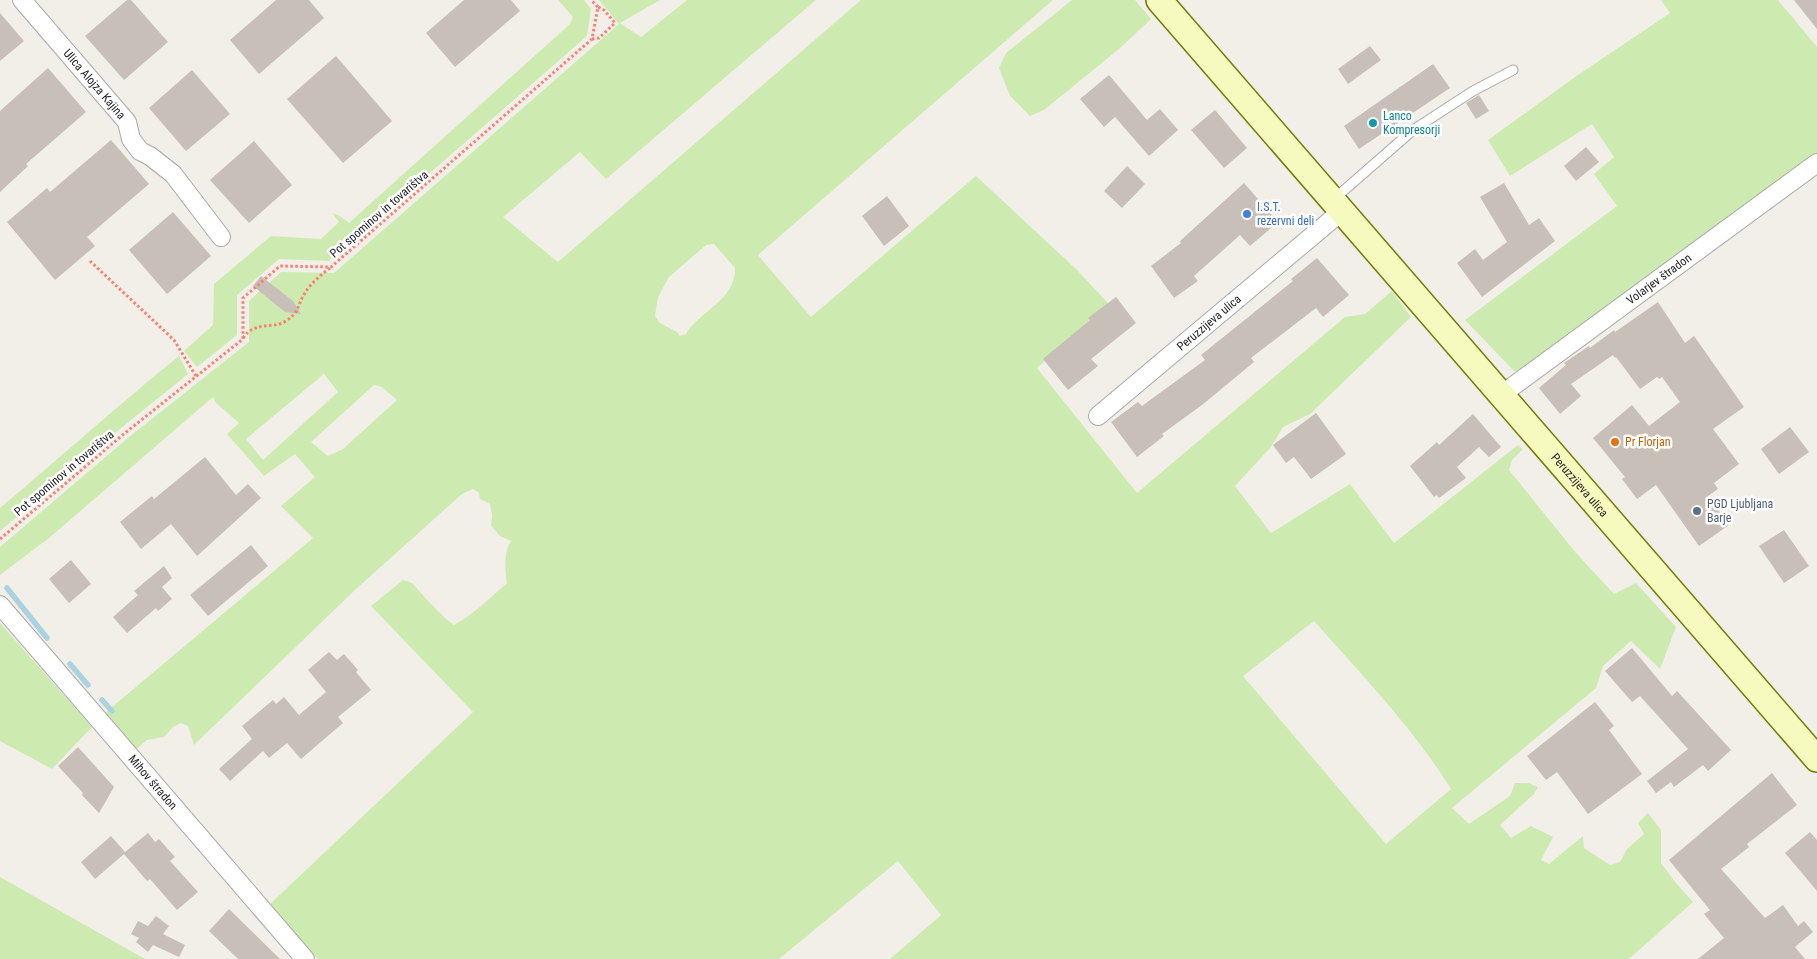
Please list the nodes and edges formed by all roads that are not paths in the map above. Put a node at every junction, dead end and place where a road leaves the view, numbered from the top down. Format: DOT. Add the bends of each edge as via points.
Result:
graph roads {
  1 [pos="22,0"];
  2 [pos="1159,0"];
  3 [pos="1512,70"];
  4 [pos="1817,162"];
  5 [pos="1338,205"];
  6 [pos="221,237"];
  7 [pos="1502,395"];
  8 [pos="1098,416"];
  9 [pos="0,605"];
  10 [pos="1817,759"];
  11 [pos="305,959"];
  1 -- 6 [label="street, Ulica Alojza Kajina" via="127,122 131,139 140,151 173,174"];
  2 -- 5 [label="main road, Peruzzijeva ulica"];
  3 -- 5 [label="lane" via="1413,130"];
  4 -- 7 [label="street, Volarjev štradon"];
  5 -- 7 [label="main road, Peruzzijeva ulica"];
  5 -- 8 [label="street, Peruzzijeva ulica"];
  7 -- 10 [label="main road, Peruzzijeva ulica"];
  9 -- 11 [label="street, Mihov štradon"];
}
